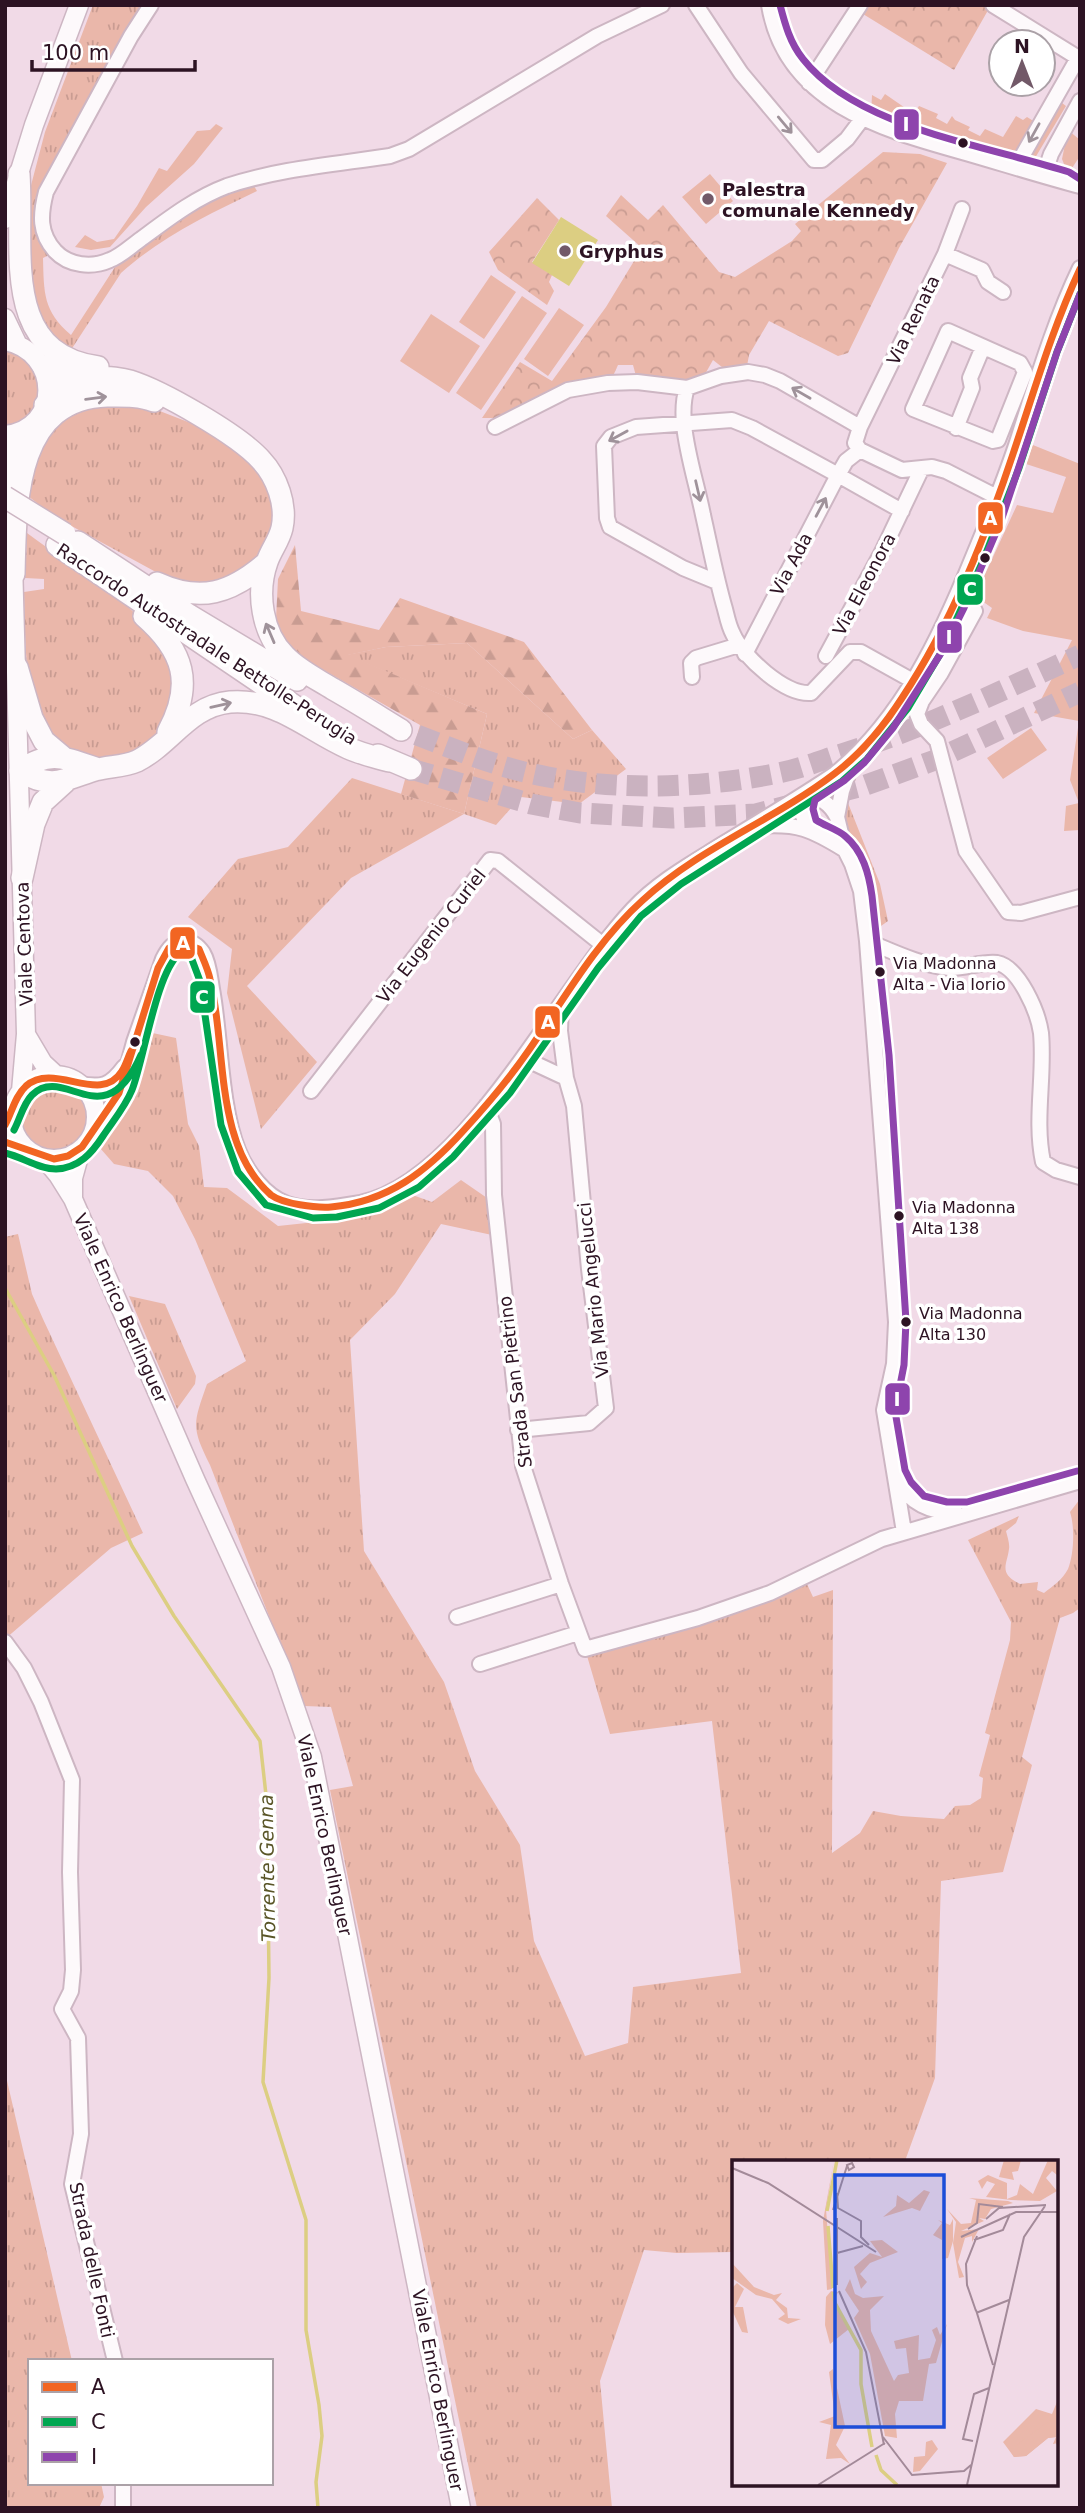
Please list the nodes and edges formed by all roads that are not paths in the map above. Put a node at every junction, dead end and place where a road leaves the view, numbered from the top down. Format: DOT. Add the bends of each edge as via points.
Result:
graph roads {
  1 [pos="79,5"];
  2 [pos="151,5"];
  3 [pos="662,5"];
  4 [pos="696,5"];
  5 [pos="860,5"];
  6 [pos="993,5"];
  7 [pos="768,8"];
  8 [pos="1079,58"];
  9 [pos="809,83"];
  10 [pos="1080,101"];
  11 [pos="862,119"];
  12 [pos="1016,167"];
  13 [pos="19,174"];
  14 [pos="1044,175"];
  15 [pos="1073,184"];
  16 [pos="1080,192"];
  17 [pos="962,209"];
  18 [pos="5,219"];
  19 [pos="945,254"];
  20 [pos="1080,268"];
  21 [pos="1003,292"];
  22 [pos="5,318"];
  23 [pos="11,342"];
  24 [pos="983,347"];
  25 [pos="43,366"];
  26 [pos="102,378"];
  27 [pos="687,388"];
  28 [pos="45,405"];
  29 [pos="1010,411"];
  30 [pos="193,412"];
  31 [pos="1025,418"];
  32 [pos="684,424"];
  33 [pos="860,426"];
  34 [pos="495,427"];
  35 [pos="956,428"];
  36 [pos="14,432"];
  37 [pos="860,450"];
  38 [pos="922,468"];
  39 [pos="838,475"];
  40 [pos="6,482"];
  41 [pos="997,497"];
  42 [pos="902,511"];
  43 [pos="5,513"];
  44 [pos="62,543"];
  45 [pos="266,563"];
  46 [pos="14,575"];
  47 [pos="717,582"];
  48 [pos="956,599"];
  49 [pos="742,649"];
  50 [pos="826,656"];
  51 [pos="17,667"];
  52 [pos="692,677"];
  53 [pos="913,681"];
  54 [pos="163,740"];
  55 [pos="63,757"];
  56 [pos="854,758"];
  57 [pos="389,761"];
  58 [pos="98,769"];
  59 [pos="411,769"];
  60 [pos="20,771"];
  61 [pos="65,782"];
  62 [pos="805,794"];
  63 [pos="837,817"];
  64 [pos="753,826"];
  65 [pos="810,829"];
  66 [pos="845,850"];
  67 [pos="22,878"];
  68 [pos="1080,897"];
  69 [pos="867,941"];
  70 [pos="603,945"];
  71 [pos="561,1003"];
  72 [pos="26,1034"];
  73 [pos="538,1037"];
  74 [pos="561,1047"];
  75 [pos="523,1059"];
  76 [pos="127,1063"];
  77 [pos="56,1075"];
  78 [pos="566,1078"];
  79 [pos="79,1084"];
  80 [pos="21,1091"];
  81 [pos="311,1091"];
  82 [pos="486,1106"];
  83 [pos="9,1119"];
  84 [pos="94,1130"];
  85 [pos="14,1144"];
  86 [pos="80,1149"];
  87 [pos="44,1158"];
  88 [pos="1080,1177"];
  89 [pos="73,1199"];
  90 [pos="518,1430"];
  91 [pos="895,1474"];
  92 [pos="1080,1481"];
  93 [pos="968,1513"];
  94 [pos="904,1532"];
  95 [pos="561,1584"];
  96 [pos="457,1617"];
  97 [pos="578,1633"];
  98 [pos="9,1646"];
  99 [pos="480,1664"];
  100 [pos="115,2359"];
  101 [pos="123,2485"];
  102 [pos="124,2508"];
  103 [pos="461,2508"];
  1 -- 13 [label="main road"];
  2 -- 3 [label="street" via="44,200 41,224 46,239 58,254 81,264 112,260 215,191 240,182 409,149 597,36"];
  4 -- 11 [label="street, one-way" via="741,73 814,160 822,160 848,139"];
  5 -- 9 [label="street"];
  6 -- 8 [label="street"];
  7 -- 9 [label="street" via="793,64"];
  8 -- 12 [label="street, one-way"];
  9 -- 11 [label="street"];
  10 -- 14 [label="street"];
  11 -- 12 [label="street"];
  12 -- 14 [label="street"];
  13 -- 18 [label="main road"];
  13 -- 30 [label="highway" via="17,266 27,324 53,353 146,380"];
  14 -- 15 [label="street"];
  15 -- 16 [label="street"];
  17 -- 19 [label="street"];
  19 -- 21 [label="street, Via Renata" via="982,271 988,282"];
  19 -- 33 [label="street, Via Renata"];
  20 -- 31 [label="street"];
  22 -- 23 [label="main road"];
  23 -- 25 [label="main road" via="36,356"];
  24 -- 29 [label="street" via="1020,363 1025,372"];
  24 -- 35 [label="street"];
  24 -- 35 [label="street" via="948,331 913,409"];
  25 -- 26 [label="highway" via="65,376"];
  25 -- 28 [label="main road" via="48,392"];
  26 -- 28 [label="highway" via="60,391"];
  26 -- 30 [label="highway" via="131,381"];
  27 -- 32 [label="street"];
  33 -- 27 [label="street, one-way" via="765,375 721,376"];
  27 -- 34 [label="street" via="637,382 568,390"];
  28 -- 36 [label="main road" via="32,423"];
  29 -- 31 [label="street"];
  29 -- 35 [label="street" via="993,442"];
  30 -- 45 [label="highway" via="245,445 270,470 282,504 282,526"];
  46 -- 30 [label="highway, one-way" via="22,472 32,444 53,416 83,399 109,396 146,398"];
  31 -- 41 [label="street"];
  32 -- 39 [label="street, Via Eleonora" via="732,420"];
  32 -- 47 [label="street, one-way"];
  32 -- 47 [label="street, Via Eleonora, one-way" via="636,427 611,437 604,446 607,518 619,533"];
  33 -- 37 [label="street, Via Renata" via="855,443"];
  36 -- 40 [label="main road"];
  37 -- 38 [label="street" via="902,471"];
  37 -- 39 [label="street, Via Ada"];
  38 -- 41 [label="street" via="946,471"];
  38 -- 42 [label="street, Via Eleonora"];
  39 -- 42 [label="street, Via Eleonora"];
  49 -- 39 [label="street, Via Ada, one-way"];
  40 -- 44 [label="highway, bridge"];
  40 -- 46 [label="main road, Viale Centova"];
  41 -- 48 [label="street"];
  42 -- 50 [label="street, Via Eleonora"];
  43 -- 44 [label="highway, Raccordo Autostradale Bettolle-Perugia"];
  44 -- 45 [label="highway" via="94,544 182,593 233,587"];
  44 -- 45 [label="highway, one-way" via="340,704 409,732 294,666 272,641 263,618"];
  44 -- 54 [label="highway" via="86,571 155,626 173,648 180,663 182,699"];
  44 -- 57 [label="highway, Raccordo Autostradale Bettolle-Perugia" via="276,694"];
  46 -- 51 [label="main road, Viale Centova"];
  47 -- 49 [label="street" via="732,634"];
  48 -- 53 [label="street"];
  48 -- 68 [label="street" via="975,611 917,714 937,741 967,850 1008,912 1021,913"];
  49 -- 52 [label="street" via="696,657 691,663"];
  49 -- 53 [label="street" via="760,668 805,693 850,652 862,652"];
  51 -- 55 [label="highway" via="32,718 44,741"];
  51 -- 60 [label="main road, Viale Centova"];
  53 -- 56 [label="street"];
  54 -- 57 [label="highway, one-way" via="198,712 230,702 250,702 292,716 348,748"];
  54 -- 58 [label="highway" via="137,761"];
  55 -- 58 [label="highway"];
  55 -- 60 [label="highway" via="44,757"];
  56 -- 62 [label="street"];
  56 -- 63 [label="street"];
  57 -- 59 [label="highway, Raccordo Autostradale Bettolle-Perugia"];
  58 -- 61 [label="highway"];
  60 -- 61 [label="highway" via="42,782"];
  60 -- 67 [label="main road, Viale Centova"];
  61 -- 67 [label="highway" via="43,802"];
  62 -- 63 [label="street" via="830,805"];
  62 -- 64 [label="street"];
  62 -- 65 [label="street" via="803,816"];
  63 -- 66 [label="street"];
  64 -- 65 [label="street"];
  64 -- 70 [label="street" via="656,888"];
  65 -- 66 [label="street"];
  66 -- 69 [label="street" via="861,891"];
  67 -- 72 [label="main road, Viale Centova"];
  69 -- 88 [label="street" via="922,963 950,968 997,963 1012,970 1041,1032 1039,1115 1044,1162"];
  69 -- 91 [label="street" via="896,1322 894,1364 884,1410"];
  70 -- 71 [label="street"];
  70 -- 81 [label="street, Via Eugenio Curiel" via="498,861 490,860"];
  71 -- 73 [label="street"];
  71 -- 74 [label="street, Via Mario Angelucci"];
  72 -- 77 [label="main road, Viale Centova"];
  72 -- 80 [label="main road, Viale Centova"];
  73 -- 74 [label="street" via="555,1040"];
  73 -- 75 [label="street"];
  74 -- 78 [label="street, Via Mario Angelucci"];
  75 -- 78 [label="street"];
  75 -- 82 [label="street"];
  76 -- 79 [label="street" via="116,1078 102,1086"];
  76 -- 82 [label="street" via="168,948 189,942 203,953 207,965 238,1151 258,1182 286,1204 338,1207 394,1190 443,1152"];
  76 -- 84 [label="street" via="122,1086"];
  77 -- 79 [label="main road"];
  77 -- 80 [label="main road" via="40,1077"];
  78 -- 90 [label="street, Via Mario Angelucci" via="574,1106 606,1408 589,1423"];
  79 -- 84 [label="main road" via="94,1104"];
  80 -- 83 [label="main road"];
  82 -- 90 [label="street, Strada San Pietrino" via="493,1124 494,1195"];
  83 -- 85 [label="main road" via="16,1135"];
  84 -- 86 [label="main road"];
  85 -- 87 [label="main road"];
  86 -- 87 [label="main road" via="67,1157"];
  86 -- 89 [label="main road"];
  87 -- 89 [label="main road, Viale Enrico Berlinguer"];
  89 -- 103 [label="main road, Viale Enrico Berlinguer" via="281,1667 312,1757"];
  90 -- 95 [label="street, Strada San Pietrino" via="523,1466"];
  91 -- 93 [label="street" via="918,1505"];
  91 -- 94 [label="street"];
  92 -- 93 [label="street"];
  93 -- 94 [label="street"];
  94 -- 97 [label="street, Strada San Pietrino" via="875,1541 770,1593 698,1618 585,1649"];
  95 -- 96 [label="street"];
  95 -- 97 [label="street, Strada San Pietrino"];
  97 -- 99 [label="street"];
  98 -- 100 [label="street, Strada delle Fonti" via="41,1702 72,1780 73,1970 71,1991 62,2009 78,2038 80,2134 72,2184"];
  101 -- 102 [label="street"];
}
